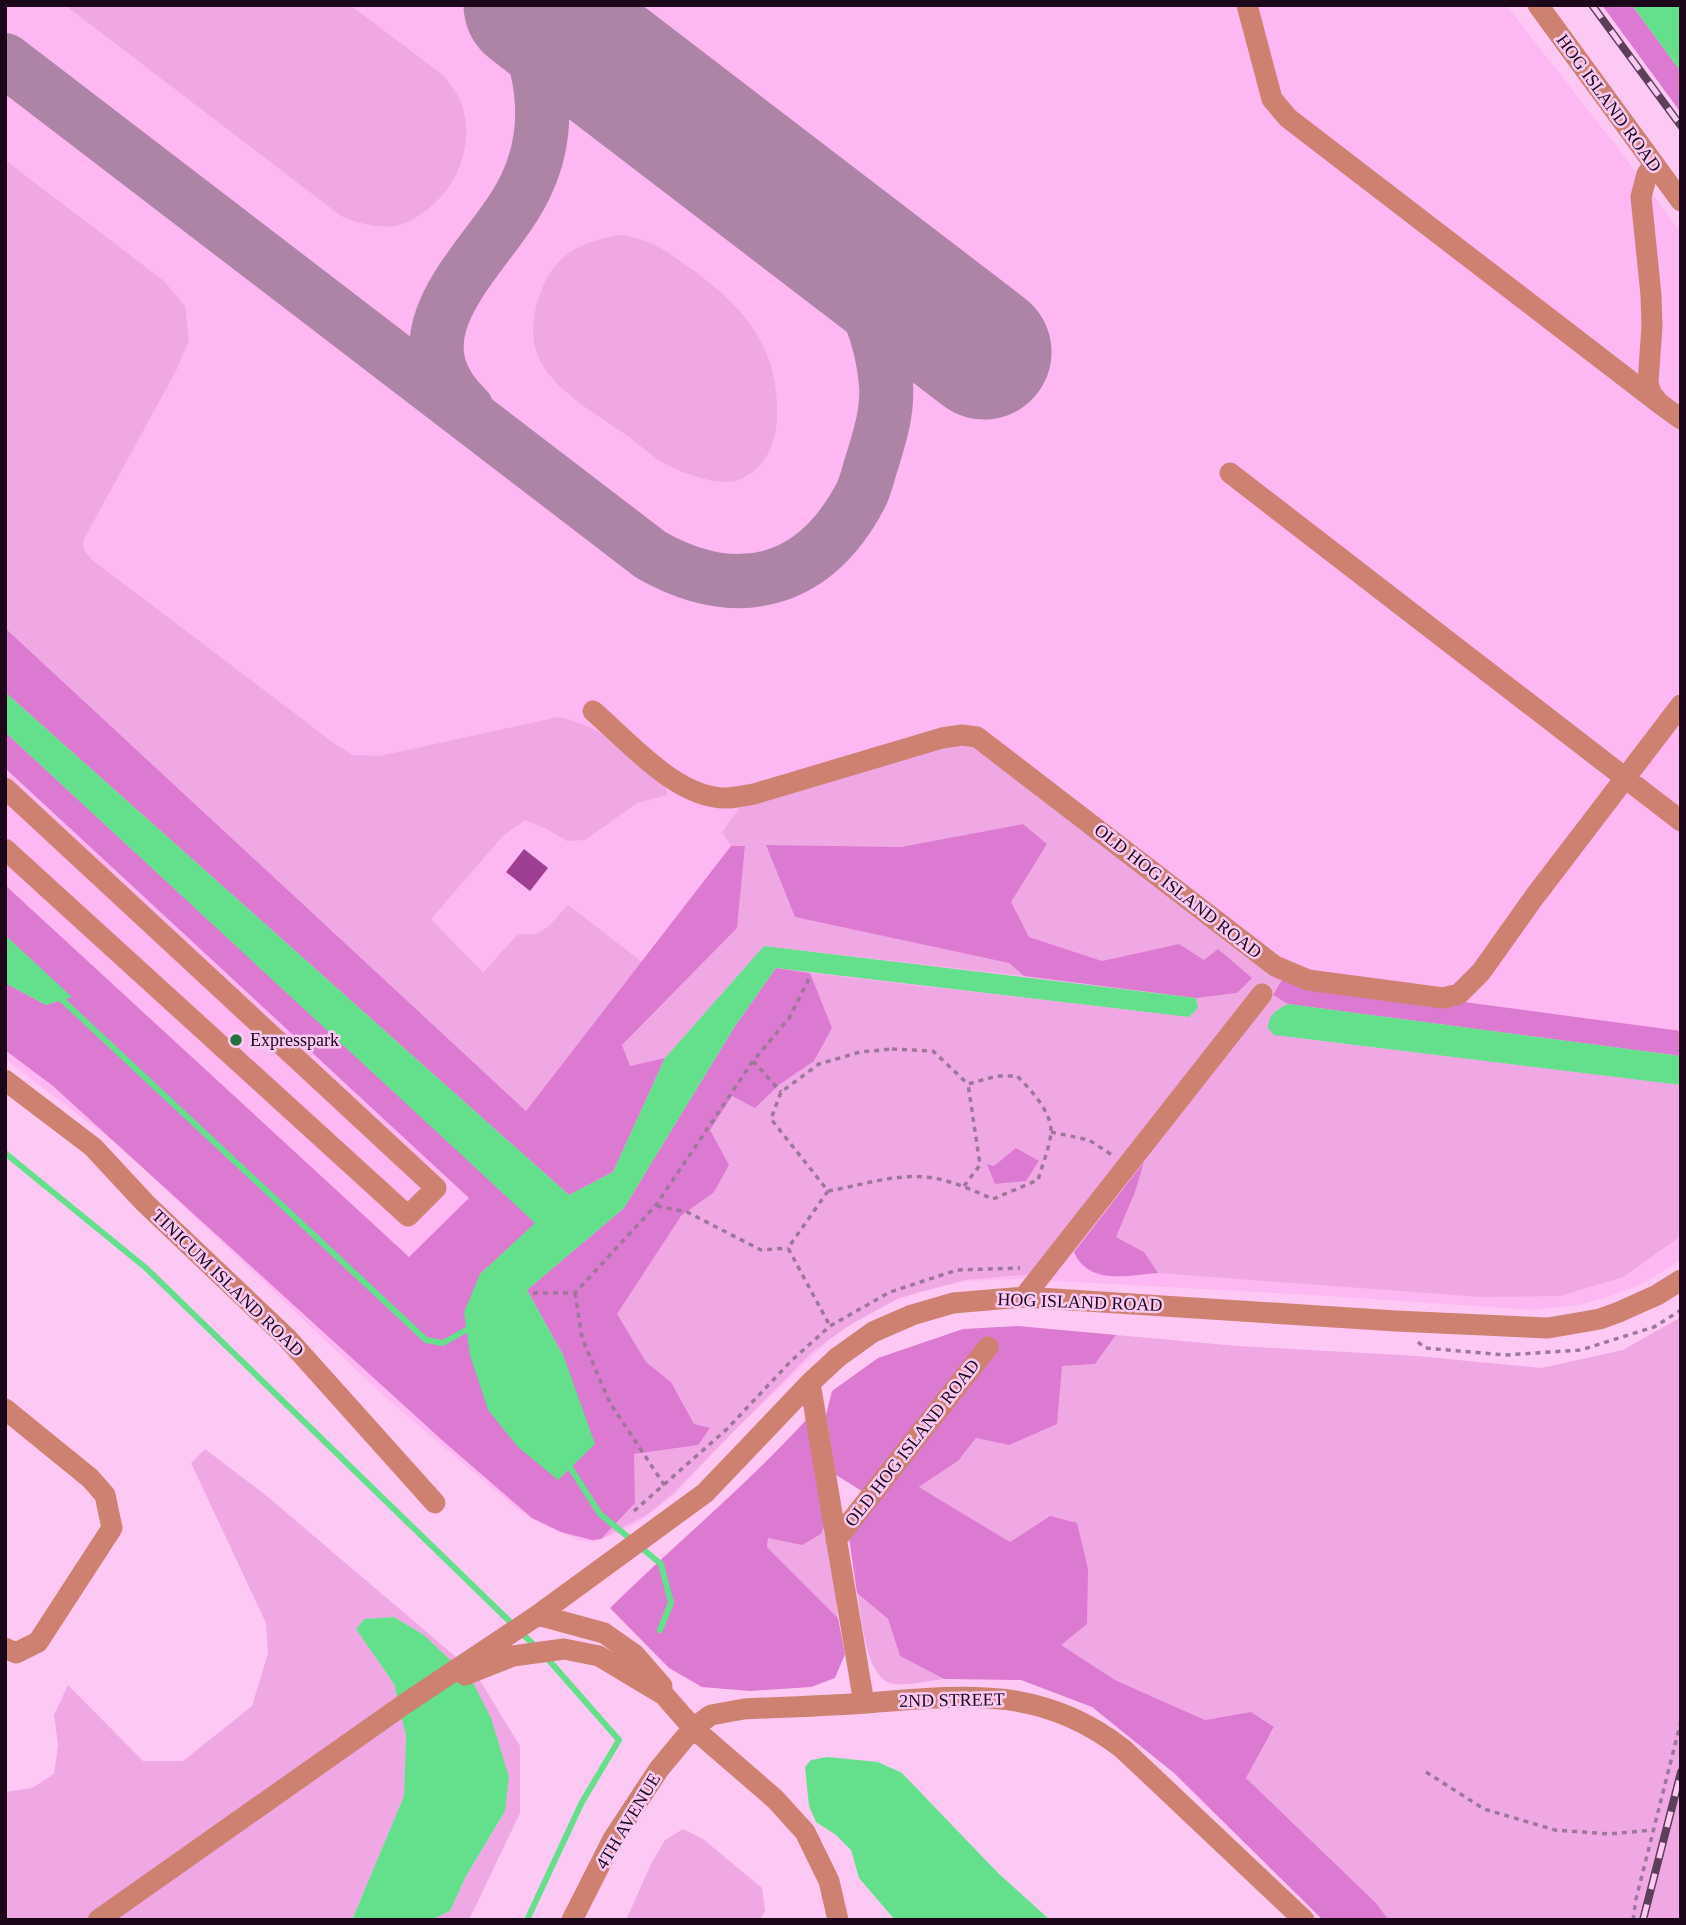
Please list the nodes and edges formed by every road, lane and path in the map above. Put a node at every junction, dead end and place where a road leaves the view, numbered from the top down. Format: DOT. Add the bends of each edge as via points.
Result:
graph roads {
  1 [pos="1247,5"];
  2 [pos="1538,5"];
  3 [pos="1654,164"];
  4 [pos="1681,201"];
  5 [pos="1659,403"];
  6 [pos="1681,419"];
  7 [pos="1230,473"];
  8 [pos="1681,705"];
  9 [pos="593,711"];
  10 [pos="1625,777"];
  11 [pos="5,788"];
  12 [pos="1681,821"];
  13 [pos="5,849"];
  14 [pos="809,979"];
  15 [pos="1262,994"];
  16 [pos="753,1061"];
  17 [pos="5,1080"];
  18 [pos="968,1084"];
  19 [pos="781,1092"];
  20 [pos="1051,1132"];
  21 [pos="1128,1166"];
  22 [pos="964,1186"];
  23 [pos="828,1191"];
  24 [pos="656,1205"];
  25 [pos="788,1248"];
  26 [pos="1681,1280"];
  27 [pos="533,1293"];
  28 [pos="575,1293"];
  29 [pos="1024,1297"];
  30 [pos="830,1326"];
  31 [pos="988,1347"];
  32 [pos="810,1382"];
  33 [pos="5,1409"];
  34 [pos="665,1486"];
  35 [pos="435,1503"];
  36 [pos="836,1540"];
  37 [pos="533,1618"];
  38 [pos="5,1648"];
  39 [pos="664,1695"];
  40 [pos="406,1703"];
  41 [pos="864,1703"];
  42 [pos="1681,1721"];
  43 [pos="693,1728"];
  44 [pos="1426,1772"];
  45 [pos="1652,1830"];
  46 [pos="98,1920"];
  47 [pos="572,1920"];
  48 [pos="838,1920"];
  49 [pos="1304,1920"];
  50 [pos="1633,1920"];
  1 -- 5 [label="street" via="1272,99 1288,118"];
  2 -- 3 [label="street, HOG ISLAND ROAD"];
  3 -- 4 [label="street, HOG ISLAND ROAD"];
  3 -- 5 [label="street" via="1641,197 1651,295 1648,383"];
  5 -- 6 [label="street"];
  7 -- 10 [label="street"];
  8 -- 10 [label="street, OLD HOG ISLAND ROAD"];
  9 -- 10 [label="street, OLD HOG ISLAND ROAD" via="675,782 726,798 754,794 942,738 977,737 1275,966 1308,980 1443,998 1459,994 1481,972"];
  10 -- 12 [label="street"];
  11 -- 13 [label="street" via="436,1188 408,1216"];
  14 -- 16 [label="path" via="789,1018"];
  15 -- 21 [label="street"];
  16 -- 19 [label="path"];
  16 -- 24 [label="path"];
  17 -- 35 [label="street, TINICUM ISLAND ROAD" via="93,1147 287,1338"];
  18 -- 19 [label="path" via="933,1051 892,1049 860,1052 819,1064"];
  18 -- 20 [label="path" via="1017,1076 1048,1118"];
  18 -- 22 [label="path" via="981,1165"];
  19 -- 23 [label="path" via="771,1119"];
  20 -- 21 [label="path" via="1089,1140"];
  20 -- 22 [label="path" via="1038,1180 993,1199"];
  21 -- 29 [label="street"];
  22 -- 23 [label="path" via="925,1177"];
  23 -- 25 [label="path"];
  24 -- 25 [label="path" via="687,1212 761,1250"];
  24 -- 28 [label="path"];
  25 -- 30 [label="path"];
  26 -- 29 [label="street, HOG ISLAND ROAD" via="1600,1319 1548,1328"];
  27 -- 28 [label="path"];
  28 -- 34 [label="path" via="582,1338 610,1403"];
  29 -- 32 [label="street, HOG ISLAND ROAD" via="975,1299 912,1315 873,1332"];
  31 -- 36 [label="street, OLD HOG ISLAND ROAD"];
  32 -- 36 [label="street"];
  32 -- 37 [label="street, HOG ISLAND ROAD" via="705,1493"];
  33 -- 38 [label="street" via="90,1478 105,1495 112,1528 38,1642 16,1653"];
  36 -- 41 [label="street"];
  37 -- 39 [label="street" via="604,1633 634,1654"];
  37 -- 40 [label="street, HOG ISLAND ROAD"];
  39 -- 40 [label="street" via="599,1656 564,1649 485,1665"];
  39 -- 43 [label="street"];
  40 -- 46 [label="street"];
  41 -- 43 [label="street, 2ND STREET" via="724,1712"];
  41 -- 49 [label="street, 2ND STREET" via="1009,1699 1080,1720 1123,1749"];
  42 -- 45 [label="path"];
  43 -- 47 [label="street, 4TH AVENUE" via="633,1807"];
  43 -- 48 [label="street" via="805,1832 829,1881"];
  44 -- 45 [label="path" via="1484,1808 1555,1829 1610,1834"];
  45 -- 50 [label="path"];
}
